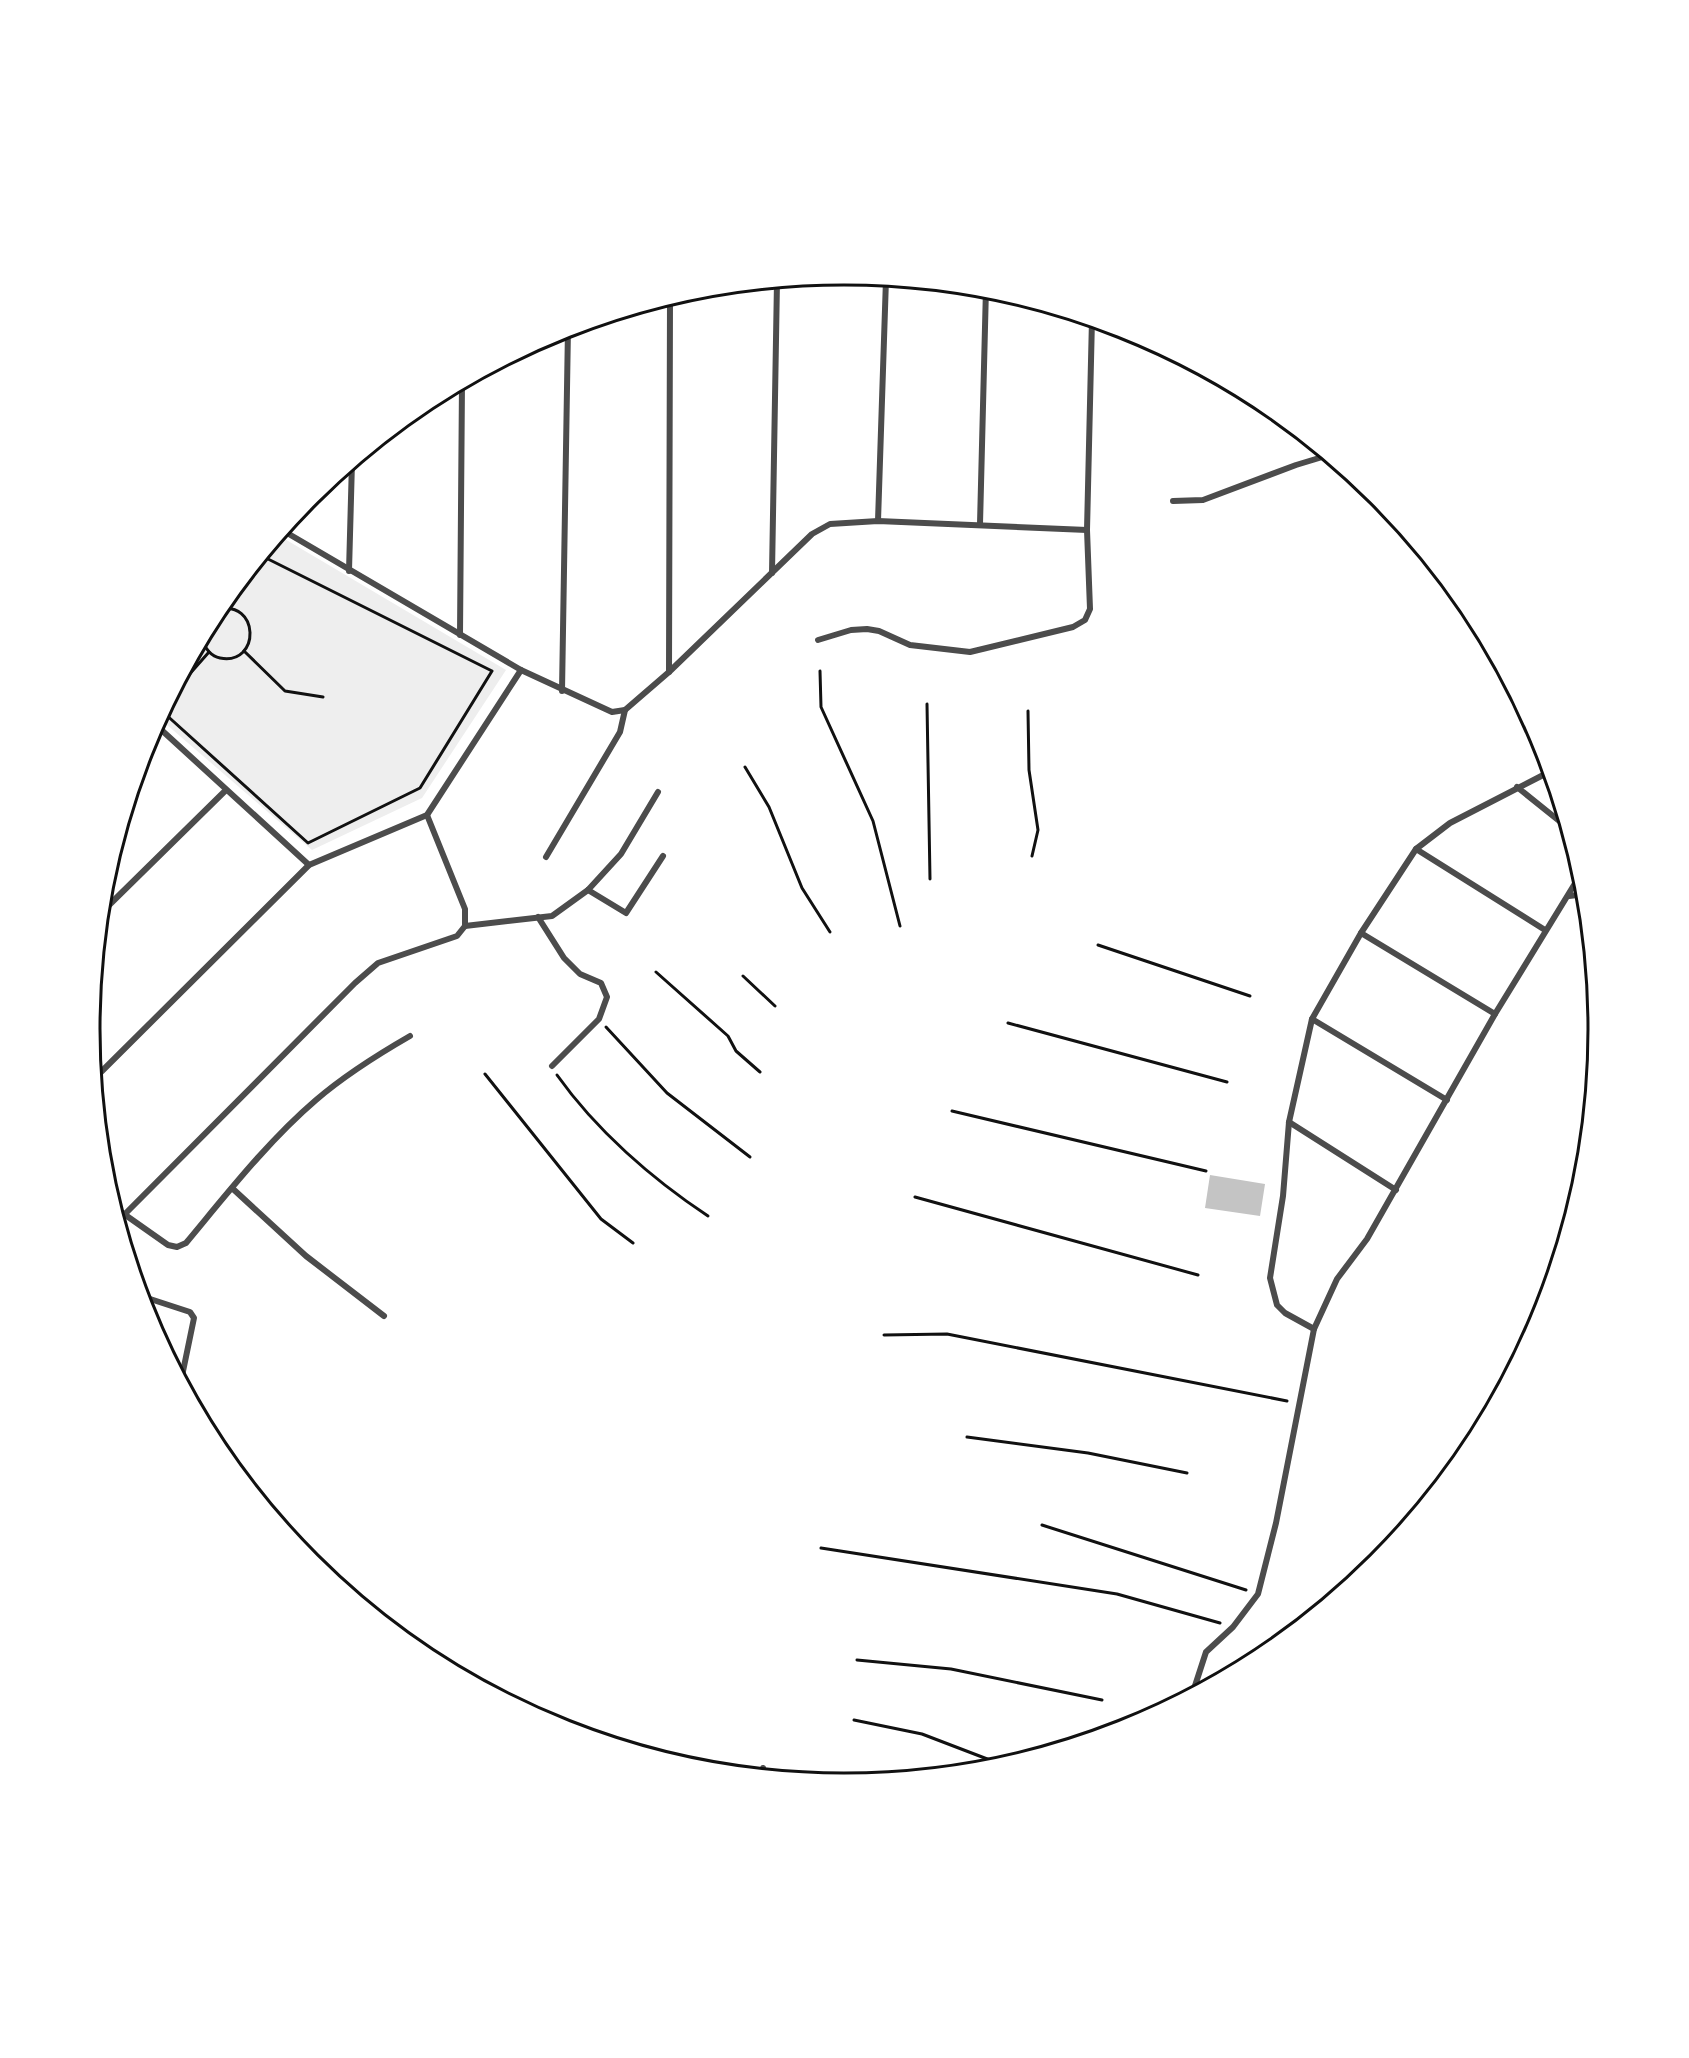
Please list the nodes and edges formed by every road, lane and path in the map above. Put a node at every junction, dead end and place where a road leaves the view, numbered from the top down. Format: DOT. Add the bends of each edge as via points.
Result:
graph roads {
  1 [pos="885,287"];
  2 [pos="777,289"];
  3 [pos="986,298"];
  4 [pos="670,306"];
  5 [pos="1092,327"];
  6 [pos="568,339"];
  7 [pos="462,392"];
  8 [pos="1320,458"];
  9 [pos="352,472"];
  10 [pos="1173,501"];
  11 [pos="878,521"];
  12 [pos="980,524"];
  13 [pos="1087,530"];
  14 [pos="289,534"];
  15 [pos="268,559"];
  16 [pos="349,571"];
  17 [pos="772,573"];
  18 [pos="230,610"];
  19 [pos="460,635"];
  20 [pos="818,640"];
  21 [pos="206,647"];
  22 [pos="244,651"];
  23 [pos="209,652"];
  24 [pos="193,670"];
  25 [pos="521,670"];
  26 [pos="820,671"];
  27 [pos="669,672"];
  28 [pos="562,691"];
  29 [pos="323,697"];
  30 [pos="927,704"];
  31 [pos="624,710"];
  32 [pos="1028,711"];
  33 [pos="169,717"];
  34 [pos="163,731"];
  35 [pos="745,767"];
  36 [pos="1543,775"];
  37 [pos="1517,787"];
  38 [pos="226,790"];
  39 [pos="658,792"];
  40 [pos="427,815"];
  41 [pos="1558,820"];
  42 [pos="1416,849"];
  43 [pos="663,856"];
  44 [pos="1032,856"];
  45 [pos="546,857"];
  46 [pos="309,865"];
  47 [pos="930,879"];
  48 [pos="1574,886"];
  49 [pos="588,890"];
  50 [pos="1576,895"];
  51 [pos="1569,896"];
  52 [pos="112,902"];
  53 [pos="538,917"];
  54 [pos="465,926"];
  55 [pos="900,926"];
  56 [pos="1545,930"];
  57 [pos="830,932"];
  58 [pos="1360,933"];
  59 [pos="1098,945"];
  60 [pos="656,972"];
  61 [pos="743,976"];
  62 [pos="1250,996"];
  63 [pos="775,1006"];
  64 [pos="1495,1014"];
  65 [pos="599,1019"];
  66 [pos="1312,1019"];
  67 [pos="1008,1023"];
  68 [pos="410,1036"];
  69 [pos="552,1066"];
  70 [pos="102,1071"];
  71 [pos="760,1072"];
  72 [pos="484,1074"];
  73 [pos="1227,1082"];
  74 [pos="1447,1100"];
  75 [pos="952,1111"];
  76 [pos="1289,1122"];
  77 [pos="750,1157"];
  78 [pos="1206,1171"];
  79 [pos="231,1188"];
  80 [pos="1396,1190"];
  81 [pos="915,1197"];
  82 [pos="124,1214"];
  83 [pos="708,1216"];
  84 [pos="126,1221"];
  85 [pos="633,1243"];
  86 [pos="1198,1275"];
  87 [pos="152,1300"];
  88 [pos="384,1316"];
  89 [pos="1314,1329"];
  90 [pos="884,1335"];
  91 [pos="183,1370"];
  92 [pos="1300,1403"];
  93 [pos="967,1437"];
  94 [pos="1187,1473"];
  95 [pos="1042,1526"];
  96 [pos="821,1548"];
  97 [pos="1258,1594"];
  98 [pos="1233,1627"];
  99 [pos="857,1660"];
  100 [pos="1196,1684"];
  101 [pos="1102,1700"];
  102 [pos="854,1720"];
  103 [pos="987,1760"];
  1 -- 11 [label="street"];
  2 -- 17 [label="street"];
  3 -- 12 [label="street"];
  4 -- 27 [label="street"];
  5 -- 13 [label="street"];
  6 -- 28 [label="street"];
  7 -- 19 [label="street"];
  8 -- 10 [label="street" via="1203,500"];
  9 -- 16 [label="street"];
  11 -- 12 [label="street"];
  11 -- 17 [label="street" via="830,524 812,534"];
  12 -- 13 [label="street"];
  13 -- 20 [label="street" via="1090,609 1085,620 1073,627 970,651 910,645 867,629"];
  14 -- 16 [label="street"];
  15 -- 33 [label="path" via="492,671 420,788 308,843"];
  16 -- 19 [label="street"];
  17 -- 27 [label="street"];
  18 -- 22 [label="path" via="248,621 251,636"];
  19 -- 25 [label="street"];
  21 -- 23 [label="path"];
  22 -- 23 [label="path" via="231,658"];
  22 -- 29 [label="path" via="285,691"];
  23 -- 24 [label="path"];
  25 -- 28 [label="street"];
  25 -- 40 [label="street"];
  26 -- 55 [label="path" via="821,707 873,821"];
  27 -- 31 [label="street"];
  28 -- 31 [label="street" via="600,709"];
  30 -- 47 [label="path"];
  31 -- 45 [label="street" via="620,732"];
  32 -- 44 [label="path" via="1029,770 1038,830"];
  34 -- 38 [label="street"];
  35 -- 57 [label="path" via="769,807 802,888"];
  36 -- 37 [label="street"];
  37 -- 41 [label="street"];
  37 -- 42 [label="street" via="1450,823"];
  38 -- 46 [label="street"];
  38 -- 52 [label="street"];
  39 -- 49 [label="street" via="621,854"];
  40 -- 46 [label="street"];
  40 -- 54 [label="street" via="465,909"];
  42 -- 56 [label="street"];
  42 -- 58 [label="street"];
  43 -- 49 [label="street" via="626,912"];
  46 -- 70 [label="street"];
  48 -- 51 [label="street"];
  49 -- 53 [label="street" via="552,916"];
  50 -- 51 [label="street"];
  51 -- 56 [label="street"];
  53 -- 54 [label="street"];
  53 -- 65 [label="street" via="564,958 580,974 605,988 607,997"];
  54 -- 82 [label="street" via="456,936 378,963 354,983"];
  56 -- 64 [label="street"];
  58 -- 64 [label="street"];
  58 -- 66 [label="street"];
  59 -- 62 [label="path"];
  60 -- 71 [label="path" via="728,1036 736,1051"];
  61 -- 63 [label="path"];
  64 -- 74 [label="street"];
  65 -- 69 [label="street"];
  65 -- 77 [label="path" via="667,1093"];
  66 -- 74 [label="street"];
  66 -- 76 [label="street"];
  67 -- 73 [label="path"];
  68 -- 79 [label="street" via="363,1064 315,1101"];
  69 -- 83 [label="path" via="592,1118 671,1192"];
  72 -- 85 [label="path" via="601,1219"];
  74 -- 80 [label="street"];
  75 -- 78 [label="path"];
  76 -- 80 [label="street"];
  76 -- 89 [label="street" via="1270,1278 1276,1305"];
  79 -- 84 [label="street" via="186,1243 177,1247"];
  79 -- 88 [label="street" via="306,1256"];
  80 -- 89 [label="street" via="1367,1239 1336,1278"];
  81 -- 86 [label="path"];
  87 -- 91 [label="street" via="190,1312 194,1318"];
  89 -- 92 [label="street"];
  90 -- 92 [label="path" via="947,1334"];
  92 -- 97 [label="street"];
  93 -- 94 [label="path" via="1088,1453"];
  95 -- 97 [label="path"];
  96 -- 98 [label="path" via="1117,1594"];
  97 -- 98 [label="street"];
  98 -- 100 [label="street" via="1206,1653"];
  99 -- 101 [label="path" via="951,1670"];
  102 -- 103 [label="path" via="922,1734"];
}
